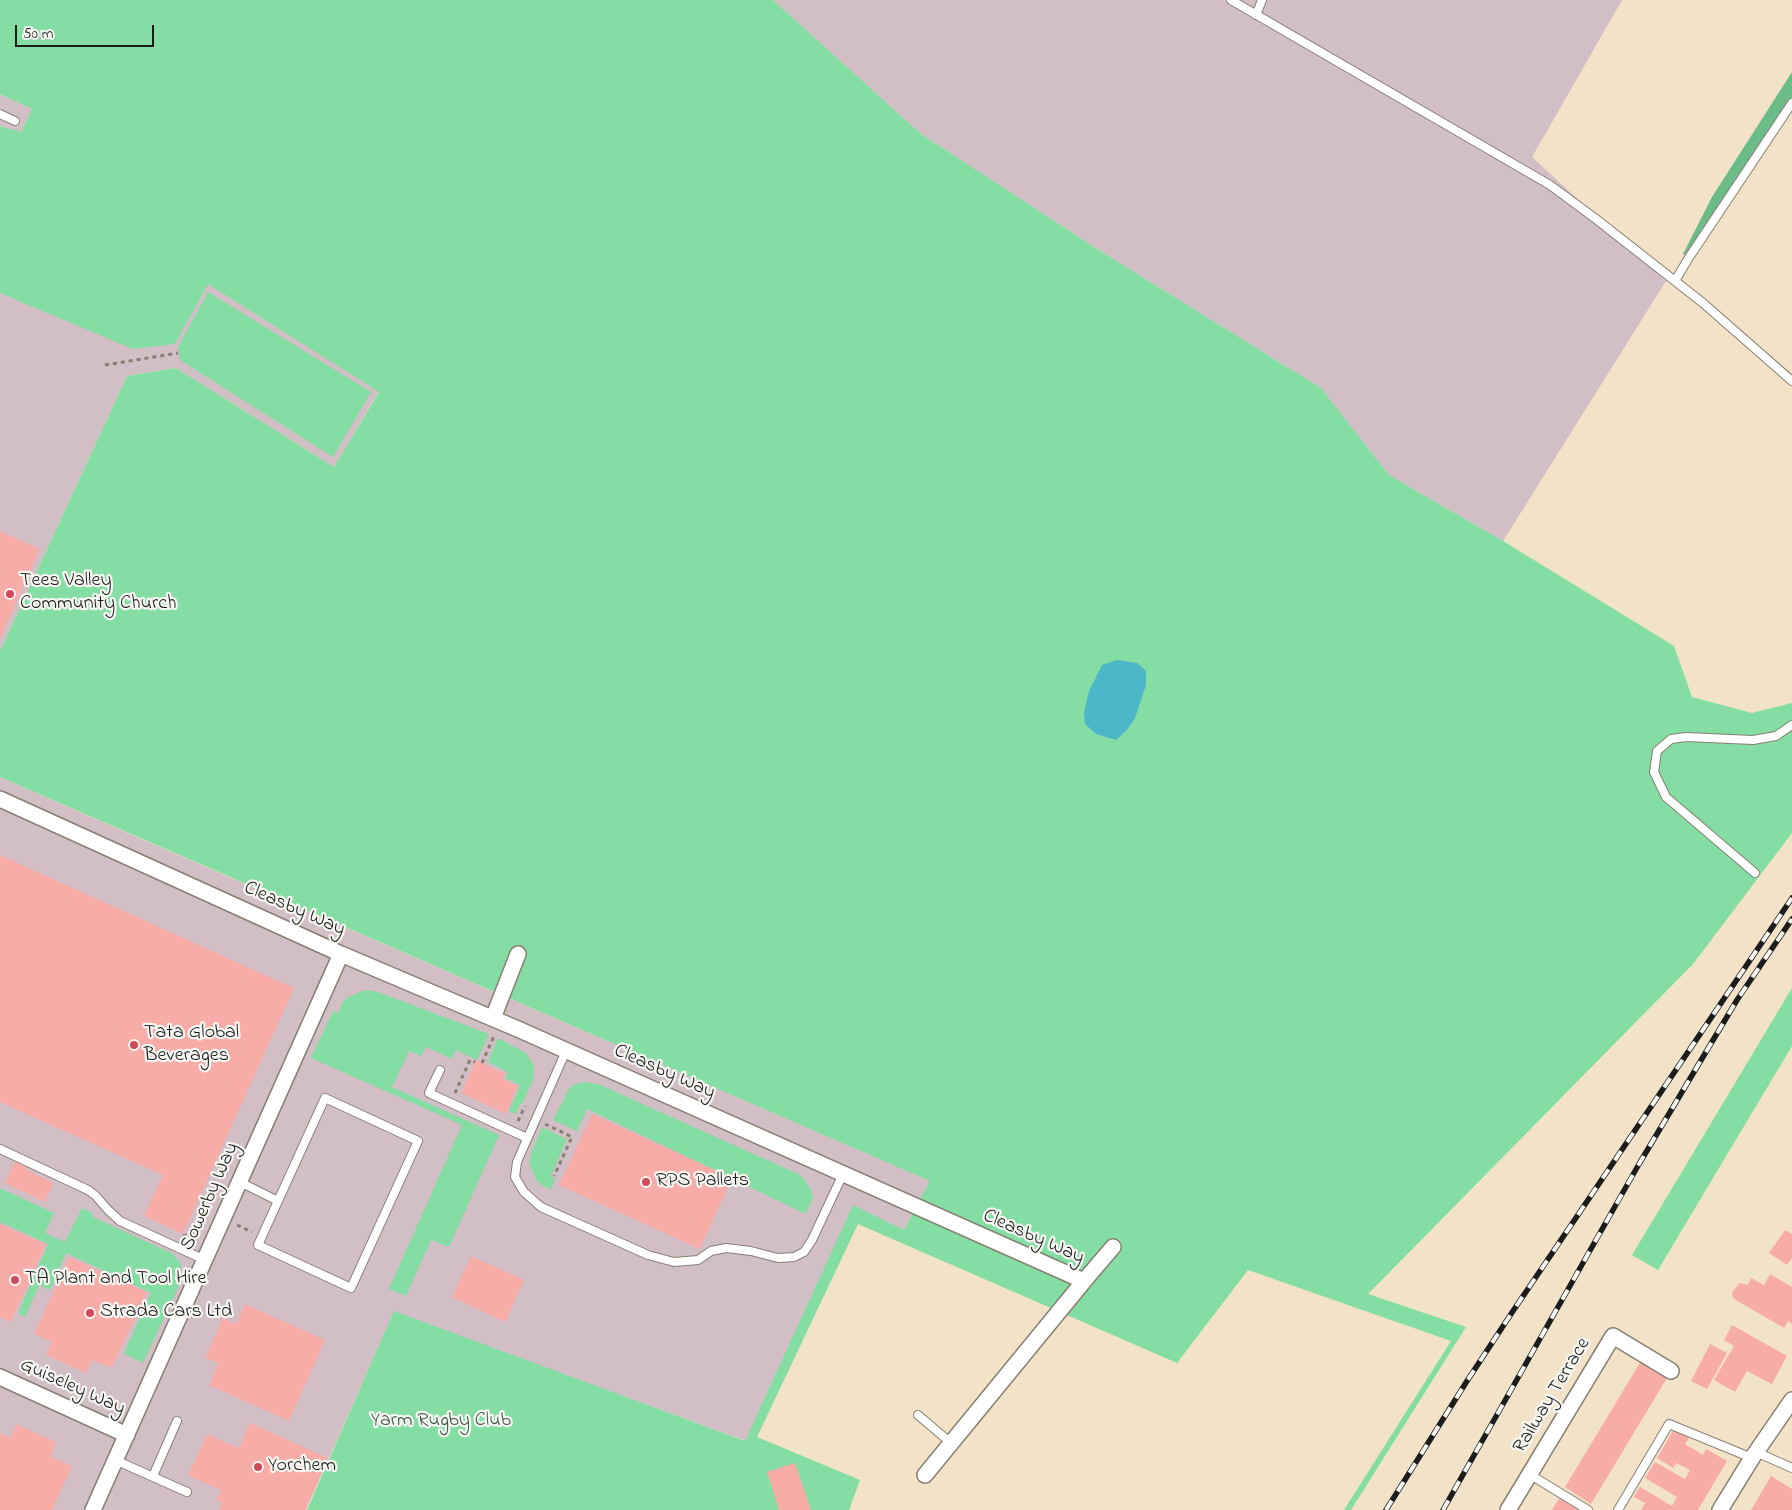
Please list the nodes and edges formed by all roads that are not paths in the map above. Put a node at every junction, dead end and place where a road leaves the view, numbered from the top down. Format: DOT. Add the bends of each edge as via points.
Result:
graph roads {
  1 [pos="1231,0"];
  2 [pos="1262,0"];
  3 [pos="1256,15"];
  4 [pos="1792,103"];
  5 [pos="0,114"];
  6 [pos="15,121"];
  7 [pos="1675,282"];
  8 [pos="1792,381"];
  9 [pos="1792,725"];
  10 [pos="0,799"];
  11 [pos="1755,874"];
  12 [pos="341,954"];
  13 [pos="518,954"];
  14 [pos="494,1026"];
  15 [pos="566,1051"];
  16 [pos="440,1070"];
  17 [pos="527,1138"];
  18 [pos="0,1149"];
  19 [pos="843,1174"];
  20 [pos="240,1182"];
  21 [pos="278,1201"];
  22 [pos="1112,1247"];
  23 [pos="205,1260"];
  24 [pos="1084,1281"];
  25 [pos="1671,1371"];
  26 [pos="0,1377"];
  27 [pos="1790,1404"];
  28 [pos="918,1415"];
  29 [pos="177,1421"];
  30 [pos="127,1435"];
  31 [pos="951,1443"];
  32 [pos="1754,1455"];
  33 [pos="116,1460"];
  34 [pos="1792,1468"];
  35 [pos="925,1474"];
  36 [pos="1529,1474"];
  37 [pos="153,1476"];
  38 [pos="187,1492"];
  39 [pos="93,1510"];
  40 [pos="1508,1510"];
  41 [pos="1588,1510"];
  42 [pos="1618,1510"];
  43 [pos="1720,1510"];
  1 -- 3 [label="lane"];
  2 -- 3 [label="lane"];
  3 -- 7 [label="lane" via="1550,185"];
  4 -- 7 [label="lane"];
  5 -- 6 [label="lane"];
  7 -- 8 [label="lane"];
  9 -- 11 [label="lane" via="1776,736 1753,740 1671,739 1657,751 1654,772 1666,797"];
  10 -- 12 [label="street, Cleasby Way"];
  12 -- 14 [label="street, Cleasby Way"];
  12 -- 20 [label="street, Sowerby Way"];
  13 -- 14 [label="street"];
  14 -- 15 [label="street, Cleasby Way"];
  15 -- 17 [label="lane"];
  15 -- 19 [label="street, Cleasby Way"];
  16 -- 17 [label="lane" via="429,1093"];
  17 -- 19 [label="lane" via="515,1177 524,1192 541,1207 648,1255 674,1262 698,1260 711,1251 726,1248 778,1258 794,1257 804,1252"];
  18 -- 23 [label="lane" via="88,1190 120,1220"];
  19 -- 24 [label="street, Cleasby Way"];
  20 -- 21 [label="lane"];
  20 -- 23 [label="street, Sowerby Way"];
  21 -- 21 [label="lane" via="325,1098 418,1141 351,1288 258,1245"];
  22 -- 24 [label="street"];
  23 -- 30 [label="street, Sowerby Way"];
  24 -- 31 [label="street, Cleasby Way"];
  25 -- 36 [label="street, Railway Terrace" via="1613,1336"];
  26 -- 30 [label="street, Guiseley Way"];
  27 -- 32 [label="street"];
  28 -- 31 [label="lane"];
  29 -- 37 [label="lane"];
  30 -- 33 [label="street, Sowerby Way"];
  31 -- 35 [label="street, Cleasby Way"];
  32 -- 34 [label="lane"];
  32 -- 42 [label="lane" via="1669,1424"];
  32 -- 43 [label="street"];
  33 -- 37 [label="lane"];
  33 -- 39 [label="street, Sowerby Way"];
  36 -- 40 [label="street, Railway Terrace"];
  36 -- 41 [label="lane"];
  37 -- 38 [label="lane"];
}
